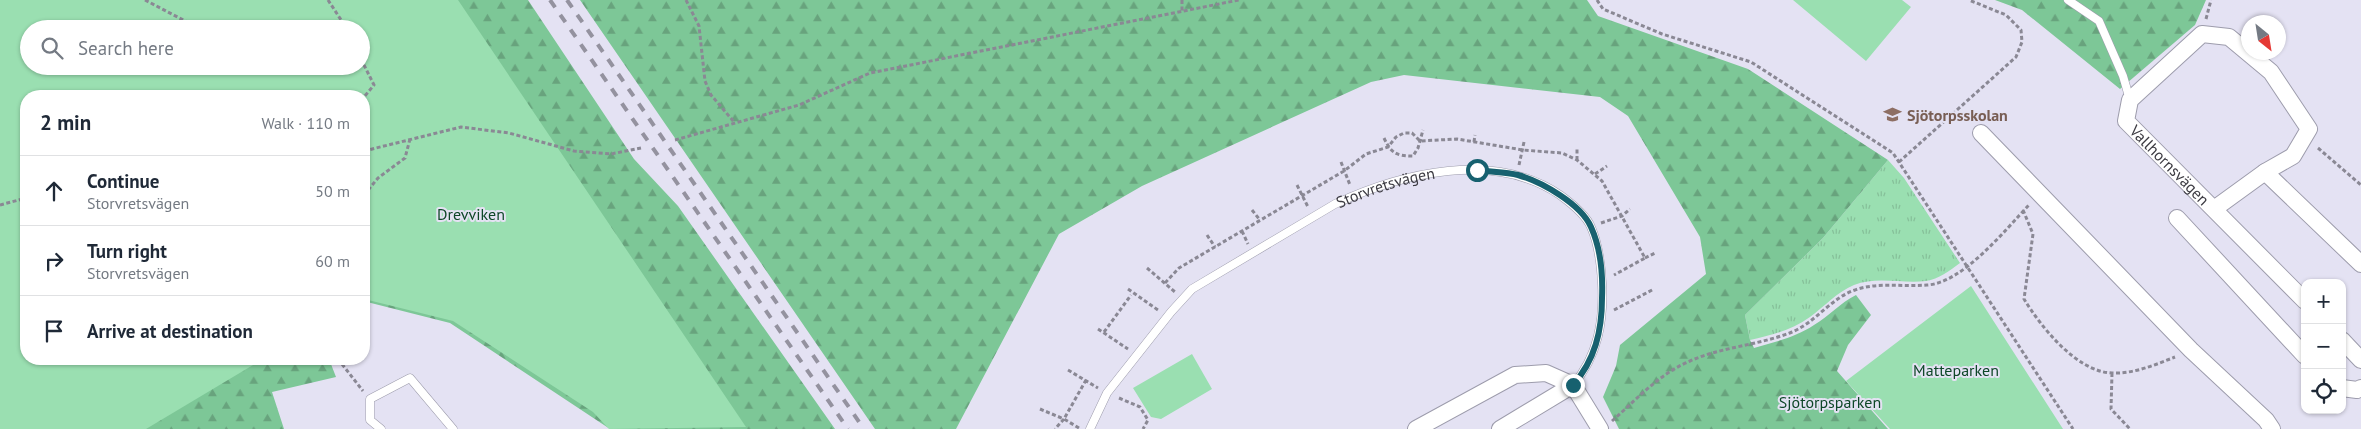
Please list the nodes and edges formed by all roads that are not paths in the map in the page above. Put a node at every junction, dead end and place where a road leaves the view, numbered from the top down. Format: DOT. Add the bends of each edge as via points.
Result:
graph roads {
  1 [pos="2068,0"];
  2 [pos="2130,100"];
  3 [pos="1981,133"];
  4 [pos="2265,172"];
  5 [pos="2214,209"];
  6 [pos="2177,218"];
  7 [pos="2361,264"];
  8 [pos="2301,297"];
  9 [pos="2346,344"];
  10 [pos="2301,352"];
  11 [pos="2361,360"];
  12 [pos="1573,385"];
  13 [pos="2361,388"];
  14 [pos="2346,389"];
  15 [pos="1605,426"];
  16 [pos="381,429"];
  17 [pos="454,429"];
  18 [pos="1090,429"];
  19 [pos="1416,429"];
  20 [pos="1500,429"];
  21 [pos="2272,429"];
  1 -- 2 [label="lane" via="2099,21"];
  2 -- 4 [label="street, Vallhornsvägen" via="2202,34 2229,37 2271,72 2308,129 2293,156"];
  2 -- 5 [label="street, Vallhornsvägen" via="2126,121"];
  3 -- 21 [label="street"];
  4 -- 5 [label="street, Vallhornsvägen"];
  4 -- 7 [label="street"];
  5 -- 8 [label="street, Vallhornsvägen"];
  6 -- 10 [label="street, Vallhornsvägen"];
  9 -- 11 [label="street"];
  12 -- 15 [label="street"];
  12 -- 18 [label="lane, Storvretsvägen" via="1584,372 1597,346 1602,316 1601,262 1591,226 1568,200 1517,175 1477,170 1450,171 1354,195 1204,280 1167,316 1107,393"];
  12 -- 19 [label="street" via="1546,373 1515,375"];
  12 -- 20 [label="street, Storvretsvägen"];
  13 -- 14 [label="street"];
  16 -- 17 [label="lane" via="370,420 370,399 410,378"];
}
